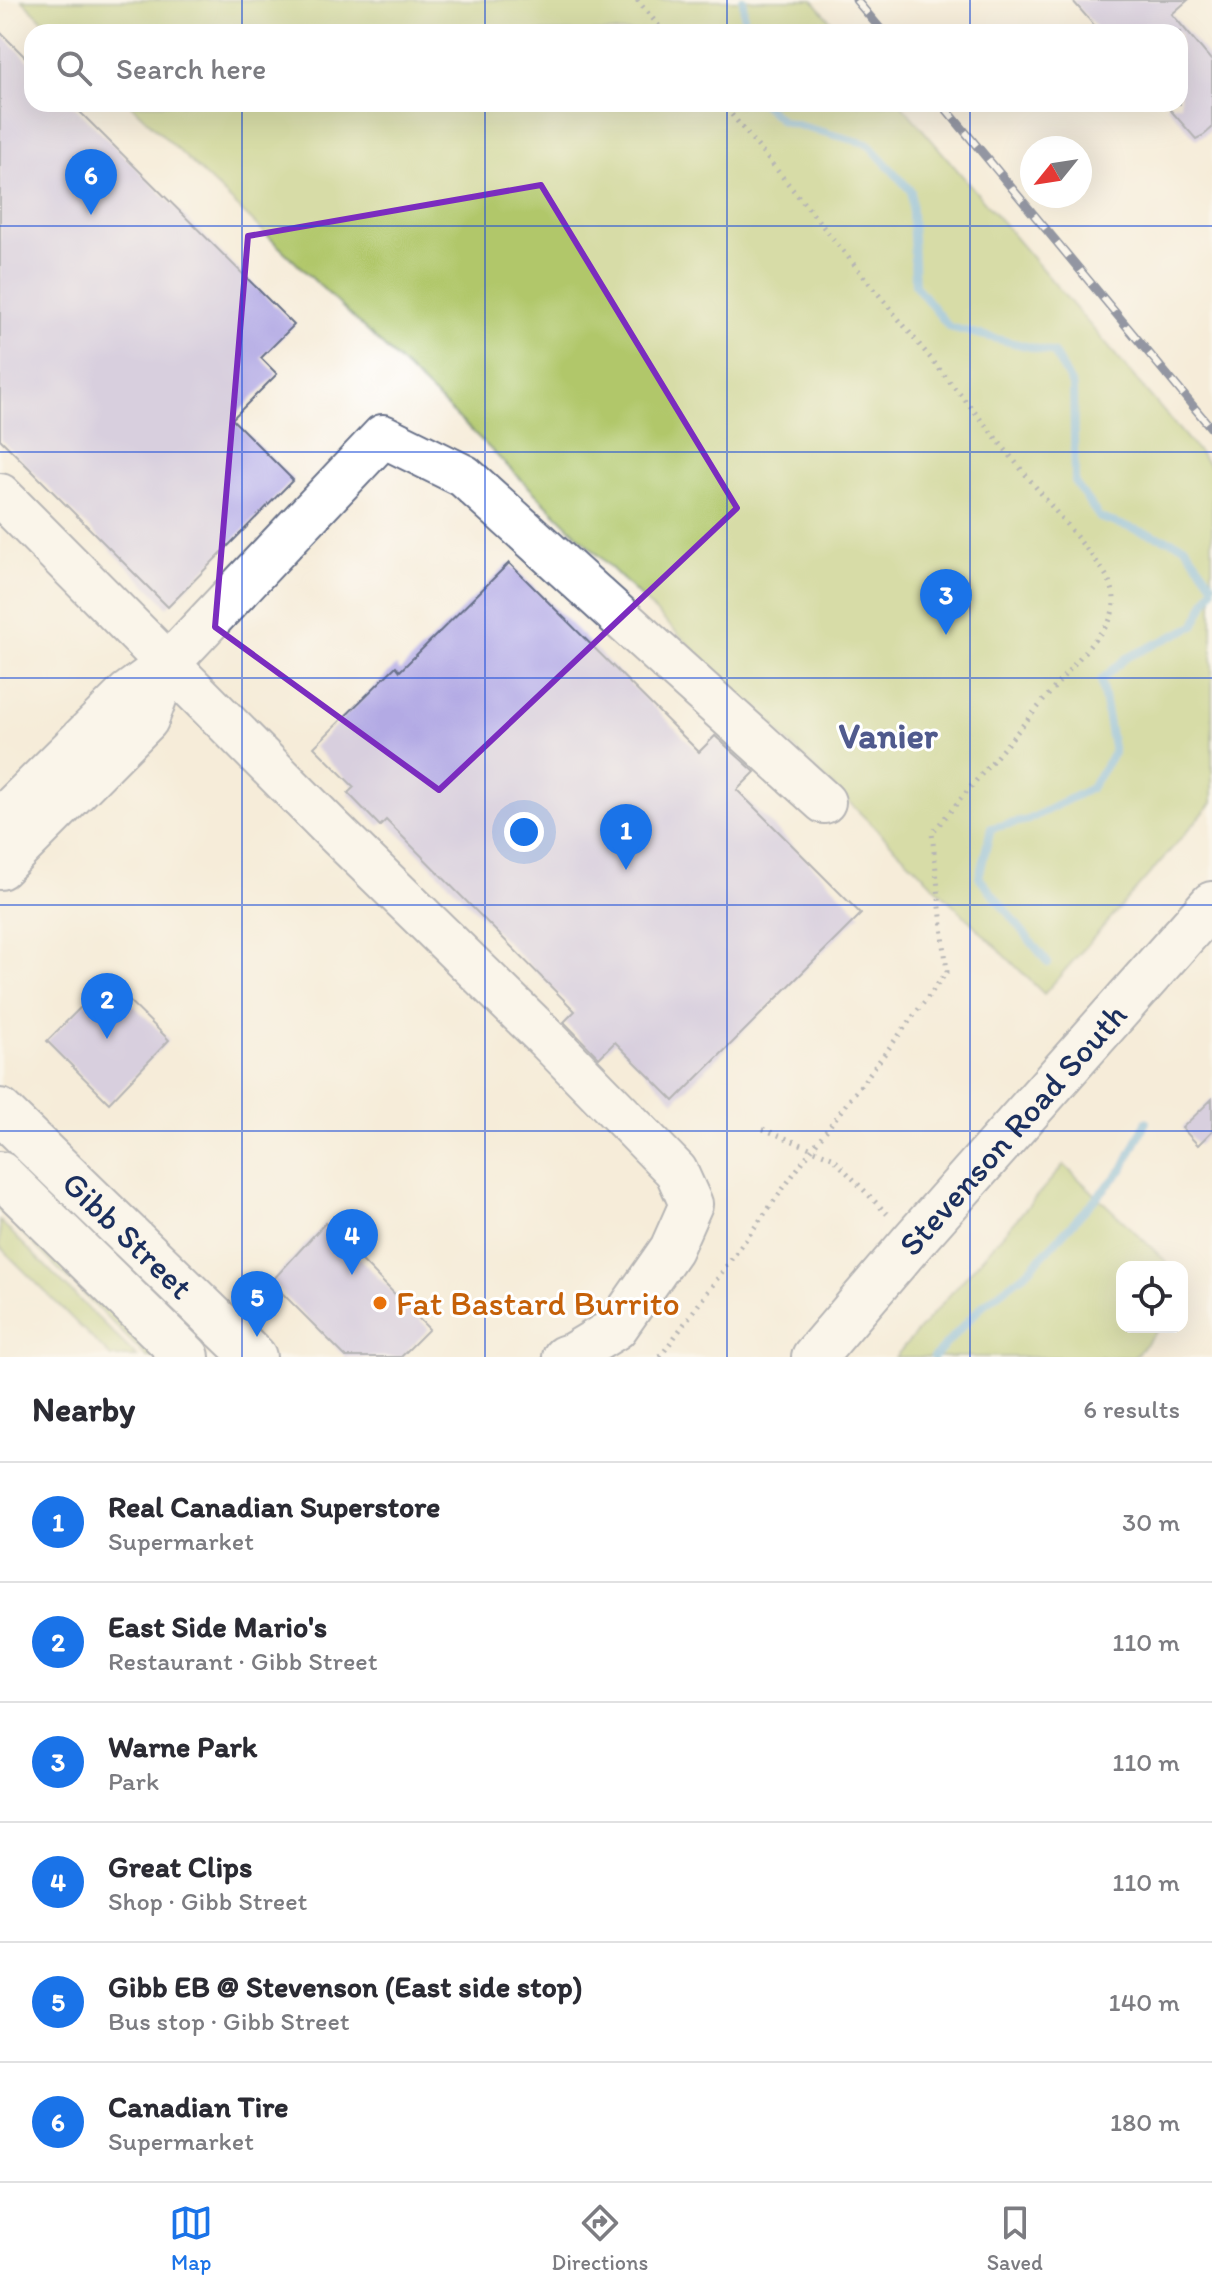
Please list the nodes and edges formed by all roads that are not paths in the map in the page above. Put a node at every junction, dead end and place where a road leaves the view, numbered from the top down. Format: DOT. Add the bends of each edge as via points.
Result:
graph roads {
  1 [pos="0,495"];
  2 [pos="168,664"];
  3 [pos="824,802"];
  4 [pos="0,820"];
  5 [pos="0,868"];
  6 [pos="1212,904"];
  7 [pos="0,1111"];
  8 [pos="0,1174"];
  9 [pos="187,1357"];
  10 [pos="254,1357"];
  11 [pos="564,1357"];
  12 [pos="814,1357"];
  1 -- 2 [label="lane"];
  2 -- 3 [label="lane" via="383,436 464,476"];
  2 -- 4 [label="lane" via="128,693"];
  2 -- 5 [label="lane" via="147,720"];
  2 -- 11 [label="lane" via="676,1171 691,1204 671,1249 616,1328"];
  6 -- 12 [label="main road, Stevenson Road South"];
  7 -- 10 [label="main road, Gibb Street"];
  8 -- 9 [label="main road, Gibb Street"];
}
